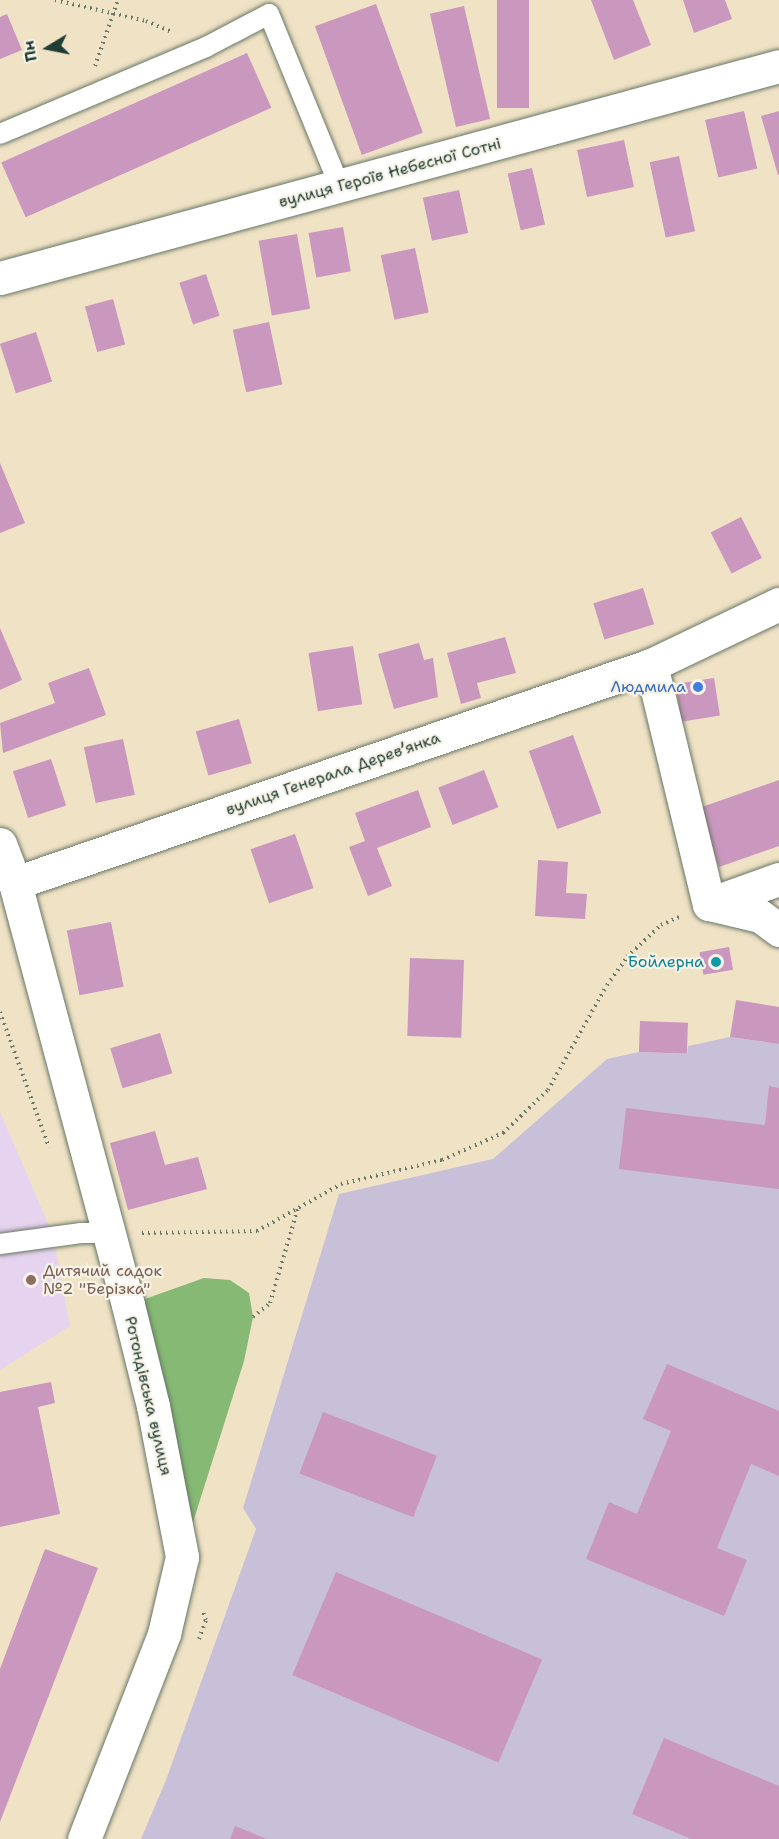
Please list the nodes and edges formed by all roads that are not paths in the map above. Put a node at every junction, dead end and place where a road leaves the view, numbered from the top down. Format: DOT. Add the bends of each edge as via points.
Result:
graph roads {
  1 [pos="779,66"];
  2 [pos="0,134"];
  3 [pos="340,187"];
  4 [pos="0,278"];
  5 [pos="779,604"];
  6 [pos="651,665"];
  7 [pos="0,844"];
  8 [pos="779,879"];
  9 [pos="15,884"];
  10 [pos="708,904"];
  11 [pos="779,930"];
  12 [pos="109,1233"];
  13 [pos="0,1244"];
  14 [pos="84,1839"];
  1 -- 3 [label="street, вулиця Героїв Небесної Сотні"];
  2 -- 3 [label="lane" via="206,47 269,14"];
  3 -- 4 [label="street, вулиця Героїв Небесної Сотні"];
  5 -- 6 [label="street, вулиця Генерала Деревʼянка"];
  6 -- 9 [label="street, вулиця Генерала Деревʼянка"];
  6 -- 10 [label="street"];
  7 -- 9 [label="street, Ротондівська вулиця"];
  8 -- 10 [label="street"];
  9 -- 12 [label="street, Ротондівська вулиця"];
  10 -- 11 [label="street" via="760,916"];
  12 -- 13 [label="lane" via="53,1235"];
  12 -- 14 [label="street, Ротондівська вулиця" via="153,1406 182,1557 164,1634"];
}
